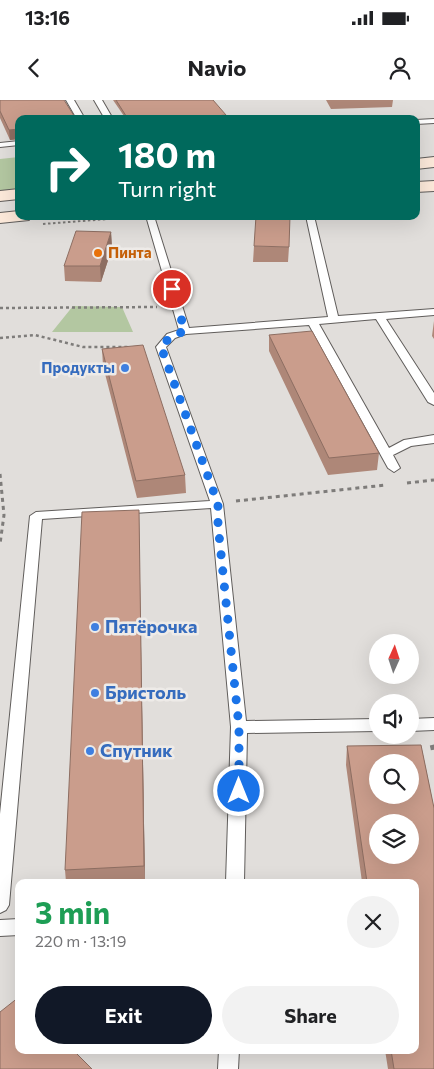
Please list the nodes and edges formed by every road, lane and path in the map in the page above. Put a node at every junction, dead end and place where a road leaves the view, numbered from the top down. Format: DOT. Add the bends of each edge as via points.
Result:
graph roads {
  1 [pos="70,100"];
  2 [pos="98,100"];
  3 [pos="79,115"];
  4 [pos="107,115"];
  5 [pos="434,121"];
  6 [pos="420,122"];
  7 [pos="15,143"];
  8 [pos="0,145"];
  9 [pos="434,162"];
  10 [pos="420,164"];
  11 [pos="434,186"];
  12 [pos="420,187"];
  13 [pos="15,194"];
  14 [pos="0,196"];
  15 [pos="0,218"];
  16 [pos="15,219"];
  17 [pos="151,220"];
  18 [pos="311,220"];
  19 [pos="178,307"];
  20 [pos="0,308"];
  21 [pos="434,312"];
  22 [pos="379,316"];
  23 [pos="334,320"];
  24 [pos="312,321"];
  25 [pos="185,331"];
  26 [pos="0,338"];
  27 [pos="161,347"];
  28 [pos="434,402"];
  29 [pos="434,439"];
  30 [pos="386,454"];
  31 [pos="394,468"];
  32 [pos="0,474"];
  33 [pos="434,480"];
  34 [pos="404,483"];
  35 [pos="395,484"];
  36 [pos="218,504"];
  37 [pos="0,544"];
  38 [pos="434,724"];
  39 [pos="369,725"];
  40 [pos="419,725"];
  41 [pos="239,727"];
  42 [pos="235,879"];
  43 [pos="0,905"];
  44 [pos="15,927"];
  45 [pos="0,928"];
  46 [pos="229,1054"];
  47 [pos="228,1069"];
  1 -- 3 [label="lane"];
  2 -- 4 [label="lane"];
  5 -- 6 [label="lane"];
  7 -- 8 [label="lane"];
  9 -- 10 [label="main road"];
  11 -- 12 [label="main road"];
  13 -- 14 [label="main road"];
  15 -- 16 [label="main road"];
  17 -- 19 [label="lane"];
  18 -- 23 [label="lane"];
  19 -- 20 [label="path"];
  19 -- 25 [label="lane"];
  21 -- 22 [label="lane"];
  22 -- 23 [label="lane"];
  22 -- 28 [label="lane"];
  23 -- 24 [label="lane"];
  24 -- 25 [label="lane"];
  24 -- 30 [label="lane"];
  25 -- 27 [label="lane" via="171,336"];
  26 -- 27 [label="path" via="35,335 82,347"];
  27 -- 36 [label="lane"];
  29 -- 30 [label="lane" via="408,443"];
  30 -- 31 [label="lane"];
  32 -- 37 [label="path" via="4,515"];
  33 -- 34 [label="path"];
  35 -- 36 [label="path"];
  36 -- 41 [label="lane"];
  36 -- 43 [label="lane" via="36,516"];
  38 -- 40 [label="lane"];
  39 -- 41 [label="lane"];
  41 -- 42 [label="lane"];
  44 -- 45 [label="lane"];
  46 -- 47 [label="lane"];
}
